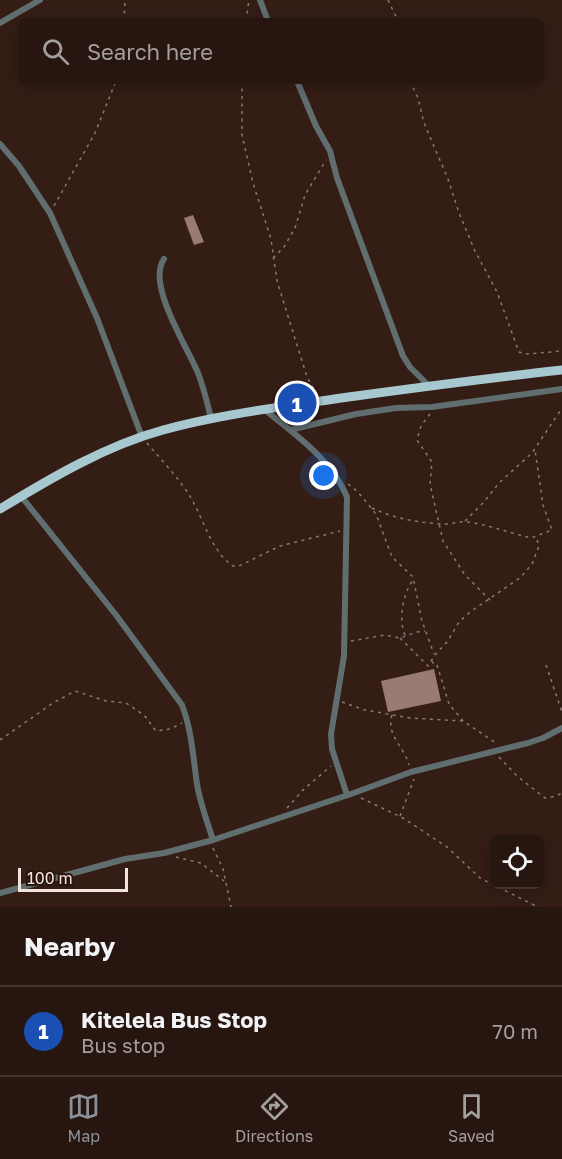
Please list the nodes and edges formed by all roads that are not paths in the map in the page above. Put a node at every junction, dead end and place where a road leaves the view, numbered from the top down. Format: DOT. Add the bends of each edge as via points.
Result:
graph roads {
  1 [pos="40,0"];
  2 [pos="260,0"];
  3 [pos="267,18"];
  4 [pos="0,23"];
  5 [pos="298,84"];
  6 [pos="0,144"];
  7 [pos="164,259"];
  8 [pos="562,370"];
  9 [pos="429,386"];
  10 [pos="562,389"];
  11 [pos="265,410"];
  12 [pos="211,418"];
  13 [pos="290,430"];
  14 [pos="142,437"];
  15 [pos="21,496"];
  16 [pos="0,509"];
  17 [pos="562,728"];
  18 [pos="349,795"];
  19 [pos="211,840"];
  20 [pos="0,893"];
  1 -- 4 [label="street"];
  2 -- 3 [label="street"];
  5 -- 9 [label="street" via="330,151 403,356"];
  6 -- 14 [label="street" via="50,213 97,318"];
  7 -- 12 [label="street" via="161,289 200,376"];
  8 -- 9 [label="highway"];
  9 -- 11 [label="highway"];
  10 -- 13 [label="street" via="356,414"];
  11 -- 12 [label="highway"];
  11 -- 13 [label="street"];
  12 -- 14 [label="highway"];
  13 -- 18 [label="street" via="335,475 347,497 344,656 331,734 335,760"];
  14 -- 15 [label="highway" via="93,457"];
  15 -- 16 [label="highway"];
  15 -- 19 [label="street" via="182,705"];
  17 -- 18 [label="street" via="543,738 414,771"];
  18 -- 19 [label="street"];
  19 -- 20 [label="street"];
}
